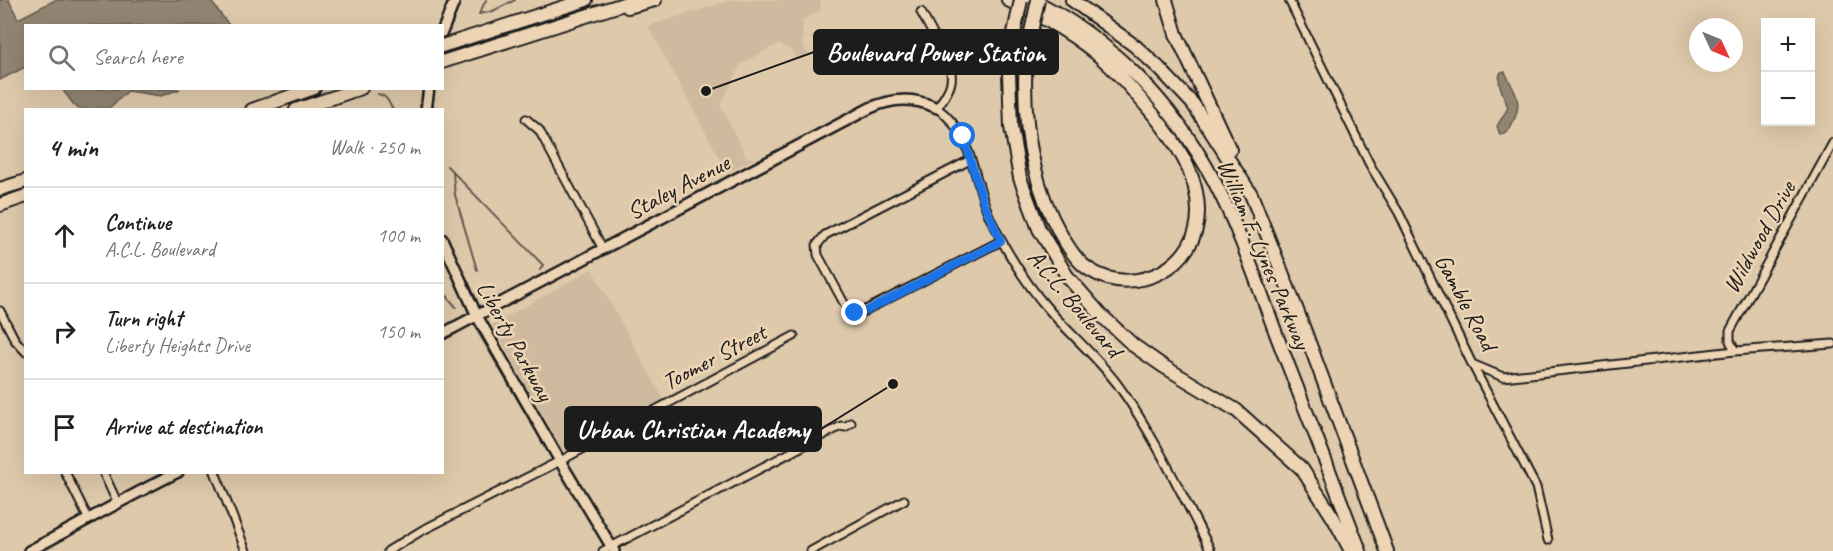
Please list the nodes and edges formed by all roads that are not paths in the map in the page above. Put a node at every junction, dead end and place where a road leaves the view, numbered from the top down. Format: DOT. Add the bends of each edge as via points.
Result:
graph roads {
  1 [pos="454,0"];
  2 [pos="586,0"];
  3 [pos="636,0"];
  4 [pos="655,0"];
  5 [pos="1008,0"];
  6 [pos="1021,0"];
  7 [pos="1032,0"];
  8 [pos="1038,0"];
  9 [pos="1072,0"];
  10 [pos="1166,0"];
  11 [pos="1289,0"];
  12 [pos="921,12"];
  13 [pos="592,14"];
  14 [pos="444,27"];
  15 [pos="444,45"];
  16 [pos="444,61"];
  17 [pos="308,90"];
  18 [pos="355,90"];
  19 [pos="429,90"];
  20 [pos="258,108"];
  21 [pos="302,108"];
  22 [pos="426,108"];
  23 [pos="937,108"];
  24 [pos="526,118"];
  25 [pos="1833,143"];
  26 [pos="970,160"];
  27 [pos="24,182"];
  28 [pos="0,189"];
  29 [pos="1251,194"];
  30 [pos="24,197"];
  31 [pos="0,205"];
  32 [pos="1001,241"];
  33 [pos="444,243"];
  34 [pos="603,249"];
  35 [pos="0,311"];
  36 [pos="477,316"];
  37 [pos="444,333"];
  38 [pos="794,336"];
  39 [pos="1833,344"];
  40 [pos="24,350"];
  41 [pos="1735,351"];
  42 [pos="1472,364"];
  43 [pos="851,423"];
  44 [pos="560,461"];
  45 [pos="66,474"];
  46 [pos="104,474"];
  47 [pos="174,474"];
  48 [pos="217,474"];
  49 [pos="904,500"];
  50 [pos="117,502"];
  51 [pos="89,520"];
  52 [pos="1548,540"];
  53 [pos="610,549"];
  54 [pos="30,551"];
  55 [pos="246,551"];
  56 [pos="388,551"];
  57 [pos="812,551"];
  58 [pos="1211,551"];
  59 [pos="1351,551"];
  60 [pos="1360,551"];
  61 [pos="1387,551"];
  1 -- 14 [label="street"];
  2 -- 15 [label="highway"];
  3 -- 13 [label="highway"];
  4 -- 13 [label="highway"];
  5 -- 8 [label="highway, bridge" via="1061,29 1100,56 1170,136 1198,201 1193,239 1170,268 1135,281 1100,275 1073,254 1054,222 1035,174 1026,126 1026,55"];
  6 -- 59 [label="highway, bridge" via="1011,47 1011,127 1020,178 1039,229 1067,276 1133,345 1236,410 1302,469"];
  7 -- 60 [label="highway, William F. Lynes Parkway" via="1080,29 1132,72 1176,121 1202,159 1236,229"];
  9 -- 29 [label="highway, William F. Lynes Parkway" via="1135,46 1193,104"];
  10 -- 29 [label="highway" via="1176,34"];
  11 -- 42 [label="street, Gamble Road"];
  12 -- 23 [label="street" via="952,73 950,88"];
  13 -- 16 [label="highway"];
  17 -- 20 [label="highway"];
  18 -- 21 [label="highway"];
  19 -- 22 [label="street"];
  23 -- 26 [label="street, A.C.L. Boulevard" via="959,130"];
  23 -- 34 [label="street, Staley Avenue" via="908,99 879,104"];
  24 -- 34 [label="street" via="539,130"];
  25 -- 41 [label="street, Wildwood Drive" via="1730,331"];
  26 -- 32 [label="street, A.C.L. Boulevard"];
  26 -- 32 [label="street" via="825,235 817,246 818,255 844,305 860,314"];
  27 -- 28 [label="highway"];
  29 -- 61 [label="highway, William F. Lynes Parkway"];
  30 -- 31 [label="highway"];
  32 -- 58 [label="street, A.C.L. Boulevard" via="1040,299 1126,397"];
  33 -- 36 [label="street, Liberty Parkway"];
  34 -- 36 [label="street, Staley Avenue"];
  35 -- 40 [label="street"];
  36 -- 37 [label="street, Staley Avenue"];
  36 -- 44 [label="street, Liberty Parkway"];
  38 -- 44 [label="street, Toomer Street"];
  39 -- 41 [label="street, Gamble Road"];
  41 -- 42 [label="street, Gamble Road" via="1503,376"];
  42 -- 52 [label="street" via="1536,487"];
  43 -- 53 [label="street"];
  44 -- 53 [label="street, Liberty Parkway"];
  44 -- 56 [label="street, Toomer Street"];
  45 -- 51 [label="street"];
  46 -- 50 [label="street"];
  47 -- 50 [label="street"];
  48 -- 55 [label="street"];
  49 -- 57 [label="street"];
  50 -- 51 [label="street"];
  51 -- 54 [label="street"];
}
